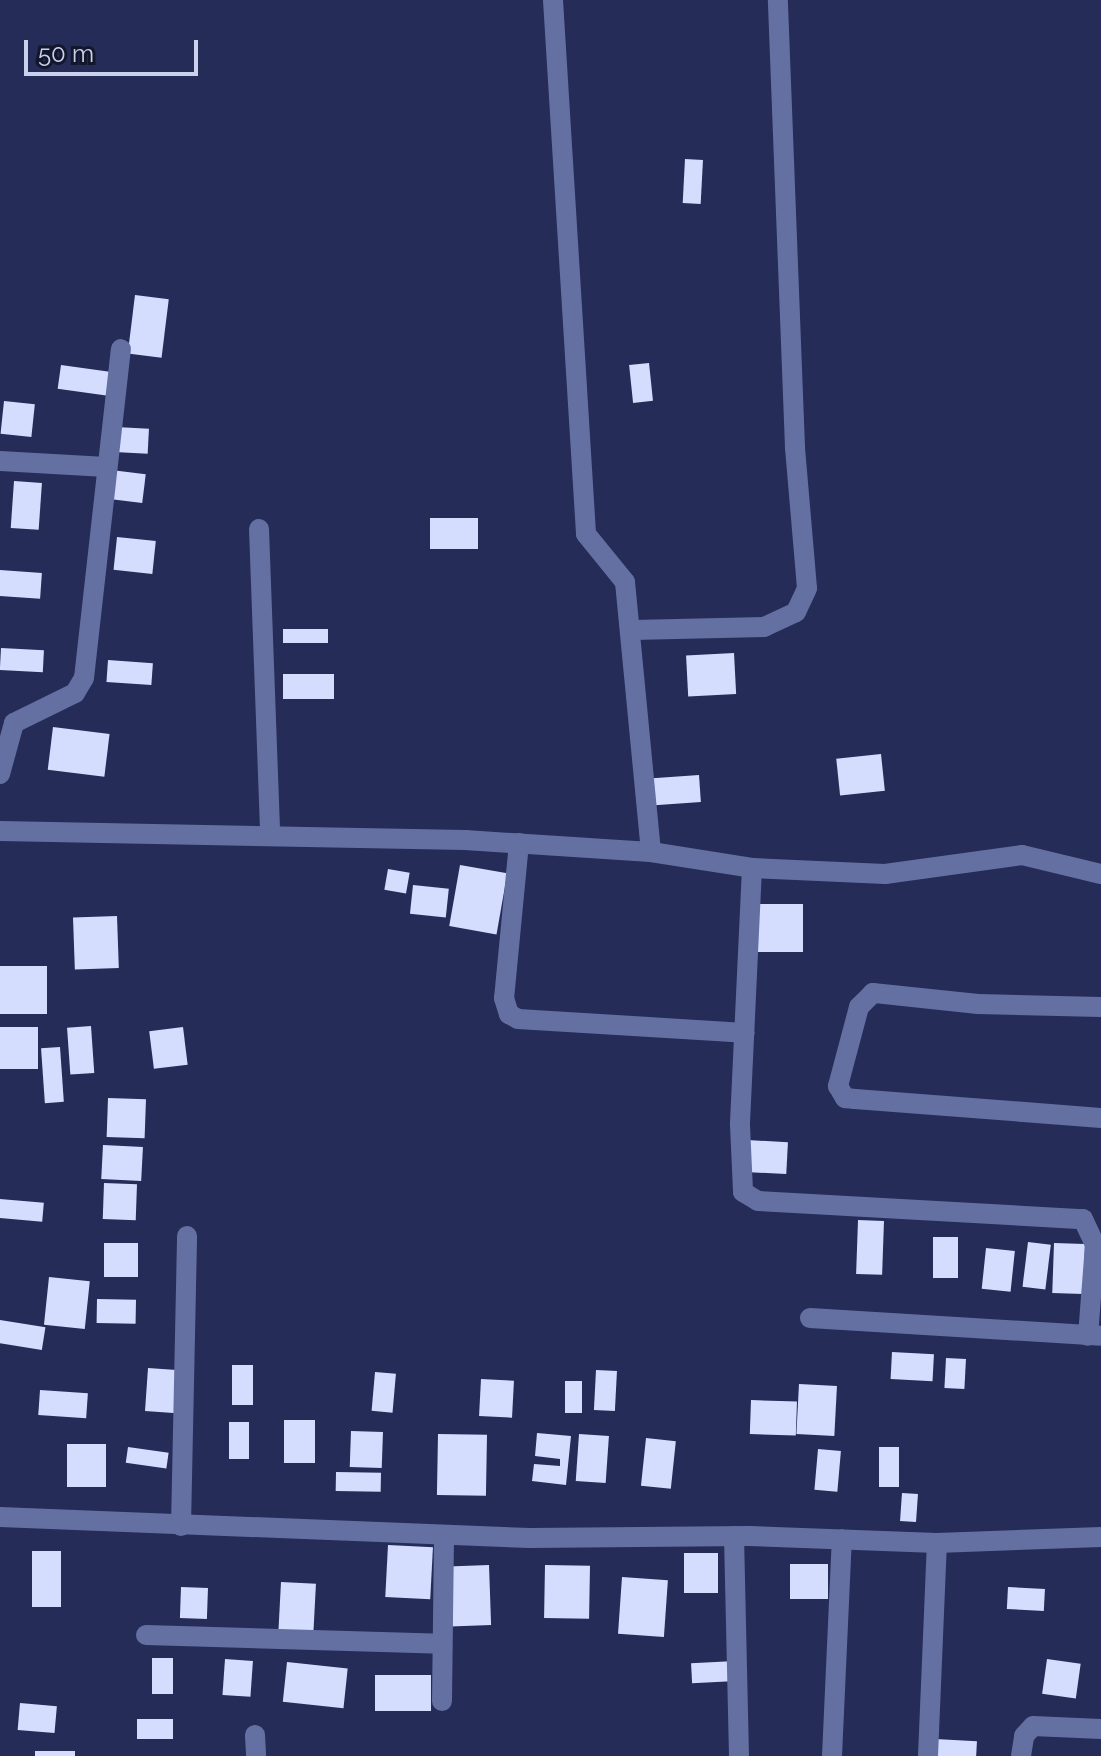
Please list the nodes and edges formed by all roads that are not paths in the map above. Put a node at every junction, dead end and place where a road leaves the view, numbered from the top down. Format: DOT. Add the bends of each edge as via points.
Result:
graph roads {
  1 [pos="553,0"];
  2 [pos="778,0"];
  3 [pos="121,349"];
  4 [pos="0,461"];
  5 [pos="106,467"];
  6 [pos="259,529"];
  7 [pos="633,630"];
  8 [pos="0,774"];
  9 [pos="0,831"];
  10 [pos="270,835"];
  11 [pos="519,843"];
  12 [pos="651,852"];
  13 [pos="752,868"];
  14 [pos="1101,874"];
  15 [pos="1101,1007"];
  16 [pos="745,1033"];
  17 [pos="1101,1118"];
  18 [pos="187,1236"];
  19 [pos="810,1318"];
  20 [pos="1094,1336"];
  21 [pos="0,1517"];
  22 [pos="181,1526"];
  23 [pos="444,1535"];
  24 [pos="734,1536"];
  25 [pos="1101,1537"];
  26 [pos="842,1539"];
  27 [pos="937,1543"];
  28 [pos="146,1635"];
  29 [pos="441,1644"];
  30 [pos="442,1701"];
  31 [pos="1101,1729"];
  32 [pos="255,1735"];
  33 [pos="256,1756"];
  34 [pos="739,1756"];
  35 [pos="832,1756"];
  36 [pos="928,1756"];
  37 [pos="1021,1756"];
  1 -- 7 [label="street" via="586,534 625,582"];
  2 -- 7 [label="street" via="795,447 807,588 796,612 764,627"];
  3 -- 5 [label="street"];
  4 -- 5 [label="street"];
  5 -- 8 [label="street" via="81,686 14,723"];
  6 -- 10 [label="street"];
  7 -- 12 [label="street"];
  9 -- 10 [label="street"];
  10 -- 11 [label="street"];
  11 -- 12 [label="street"];
  11 -- 16 [label="street" via="504,998 509,1014 518,1019"];
  12 -- 13 [label="street"];
  13 -- 14 [label="street" via="885,874 1022,855"];
  13 -- 16 [label="street"];
  15 -- 17 [label="street" via="978,1004 873,993 859,1007 838,1086 845,1098"];
  16 -- 20 [label="street" via="739,1182 748,1197 1083,1219 1095,1245"];
  18 -- 22 [label="street"];
  19 -- 20 [label="street"];
  21 -- 22 [label="street"];
  22 -- 23 [label="street"];
  23 -- 24 [label="street"];
  23 -- 29 [label="street"];
  24 -- 26 [label="street"];
  24 -- 34 [label="street"];
  25 -- 27 [label="street"];
  26 -- 27 [label="street"];
  26 -- 35 [label="street"];
  27 -- 36 [label="street"];
  28 -- 29 [label="street"];
  29 -- 30 [label="street"];
  31 -- 37 [label="street" via="1033,1726 1024,1736"];
  32 -- 33 [label="street"];
}
